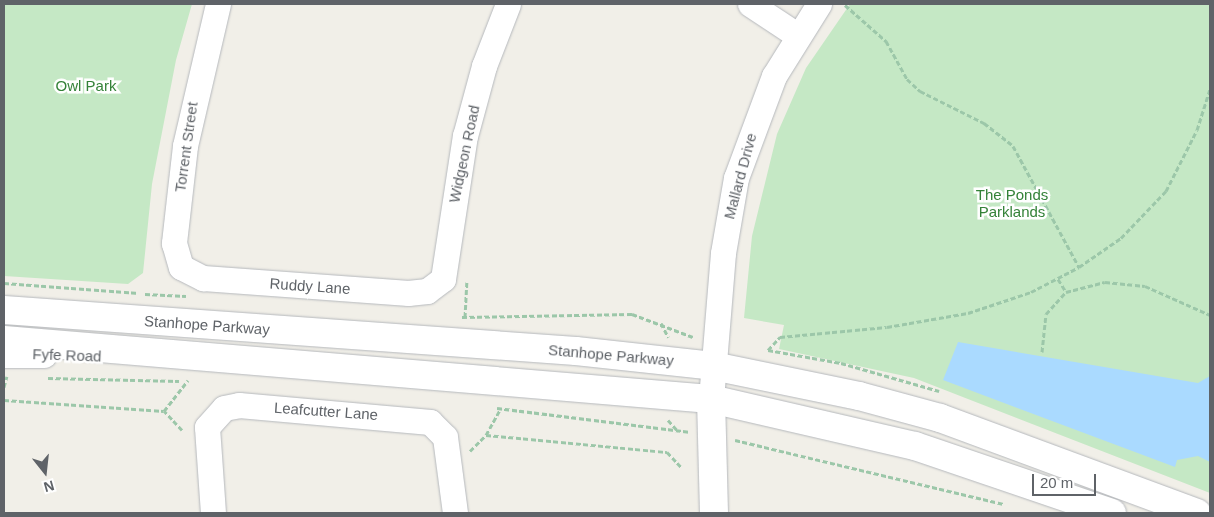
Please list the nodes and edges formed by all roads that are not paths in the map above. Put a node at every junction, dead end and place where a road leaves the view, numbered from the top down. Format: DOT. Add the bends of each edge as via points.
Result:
graph roads {
  1 [pos="218,4"];
  2 [pos="508,4"];
  3 [pos="750,4"];
  4 [pos="820,4"];
  5 [pos="797,35"];
  6 [pos="203,278"];
  7 [pos="416,293"];
  8 [pos="4,310"];
  9 [pos="4,340"];
  10 [pos="130,349"];
  11 [pos="6,366"];
  12 [pos="713,366"];
  13 [pos="711,399"];
  14 [pos="214,513"];
  15 [pos="454,513"];
  16 [pos="714,513"];
  17 [pos="1112,513"];
  18 [pos="1196,513"];
  1 -- 6 [label="street, Torrent Street" via="190,114 174,242 181,267"];
  2 -- 7 [label="street, Widgeon Road" via="484,66 465,136 446,269 436,286"];
  3 -- 5 [label="street"];
  4 -- 5 [label="street, Mallard Drive"];
  5 -- 12 [label="street, Mallard Drive" via="767,92 736,178 728,213"];
  6 -- 7 [label="street, Ruddy Lane"];
  8 -- 12 [label="main road, Stanhope Parkway" via="576,351"];
  9 -- 10 [label="main road, Stanhope Parkway"];
  10 -- 11 [label="street, Fyfe Road" via="103,358"];
  10 -- 13 [label="main road, Stanhope Parkway"];
  12 -- 13 [label="street, Mallard Drive"];
  12 -- 18 [label="main road, Stanhope Parkway" via="858,396 940,418"];
  13 -- 16 [label="main road"];
  13 -- 17 [label="main road, Stanhope Parkway" via="915,446"];
  14 -- 15 [label="street, Leafcutter Lane" via="206,440 213,416 239,405 415,418 440,429 447,446"];
}
